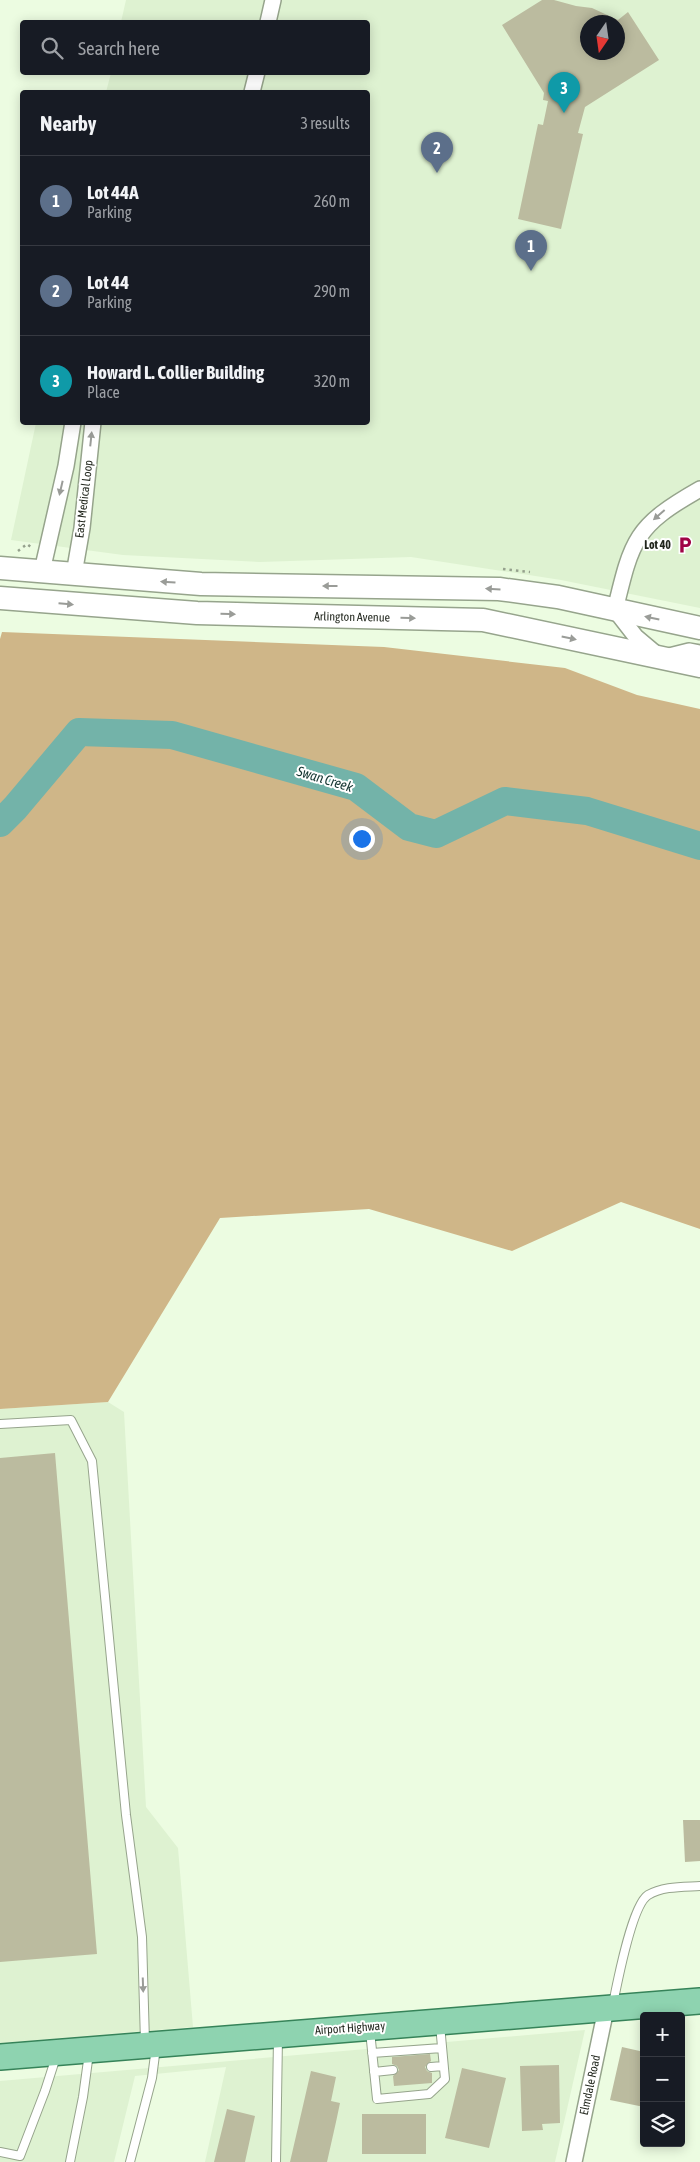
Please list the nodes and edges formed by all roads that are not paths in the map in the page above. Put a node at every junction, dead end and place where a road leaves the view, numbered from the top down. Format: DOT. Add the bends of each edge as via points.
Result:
graph roads {
  1 [pos="273,0"];
  2 [pos="268,20"];
  3 [pos="256,75"];
  4 [pos="252,90"];
  5 [pos="73,425"];
  6 [pos="93,425"];
  7 [pos="700,489"];
  8 [pos="0,568"];
  9 [pos="42,571"];
  10 [pos="74,574"];
  11 [pos="0,584"];
  12 [pos="0,598"];
  13 [pos="614,610"];
  14 [pos="700,628"];
  15 [pos="700,653"];
  16 [pos="661,658"];
  17 [pos="700,666"];
  18 [pos="0,1424"];
  19 [pos="700,1886"];
  20 [pos="700,2001"];
  21 [pos="609,2008"];
  22 [pos="439,2022"];
  23 [pos="370,2027"];
  24 [pos="278,2034"];
  25 [pos="151,2044"];
  26 [pos="442,2048"];
  27 [pos="89,2049"];
  28 [pos="57,2052"];
  29 [pos="372,2053"];
  30 [pos="0,2057"];
  31 [pos="443,2066"];
  32 [pos="431,2067"];
  33 [pos="393,2070"];
  34 [pos="374,2072"];
  35 [pos="0,2152"];
  36 [pos="70,2162"];
  37 [pos="130,2162"];
  38 [pos="276,2162"];
  39 [pos="574,2162"];
  1 -- 2 [label="street"];
  3 -- 4 [label="street"];
  5 -- 9 [label="street, East Medical Loop, one-way"];
  10 -- 6 [label="street, East Medical Loop, one-way"];
  7 -- 13 [label="street, one-way" via="666,509 641,533 628,558"];
  8 -- 9 [label="street"];
  9 -- 10 [label="street"];
  10 -- 11 [label="street" via="61,586"];
  13 -- 10 [label="street, one-way" via="558,597 499,589 201,584"];
  12 -- 16 [label="street, Arlington Avenue, one-way" via="198,613 483,620"];
  14 -- 13 [label="street, one-way"];
  13 -- 16 [label="street" via="636,637"];
  15 -- 16 [label="street" via="689,651"];
  16 -- 17 [label="street, Arlington Avenue"];
  18 -- 25 [label="lane, one-way" via="71,1420 92,1461"];
  19 -- 21 [label="lane" via="664,1889 646,1896 636,1911"];
  20 -- 21 [label="main road, Airport Highway"];
  21 -- 22 [label="main road, Airport Highway"];
  21 -- 39 [label="street, Elmdale Road"];
  22 -- 23 [label="main road, Airport Highway"];
  22 -- 26 [label="lane"];
  23 -- 24 [label="main road, Airport Highway"];
  23 -- 29 [label="lane"];
  24 -- 25 [label="main road, Airport Highway"];
  24 -- 38 [label="lane"];
  25 -- 27 [label="main road, Airport Highway"];
  25 -- 37 [label="lane" via="152,2078"];
  26 -- 29 [label="lane"];
  26 -- 31 [label="lane"];
  27 -- 28 [label="main road, Airport Highway"];
  27 -- 36 [label="lane"];
  28 -- 30 [label="main road, Airport Highway"];
  28 -- 35 [label="lane" via="20,2156"];
  29 -- 34 [label="lane"];
  31 -- 32 [label="lane"];
  31 -- 34 [label="lane" via="445,2079 429,2094 377,2099"];
  33 -- 34 [label="lane"];
}
